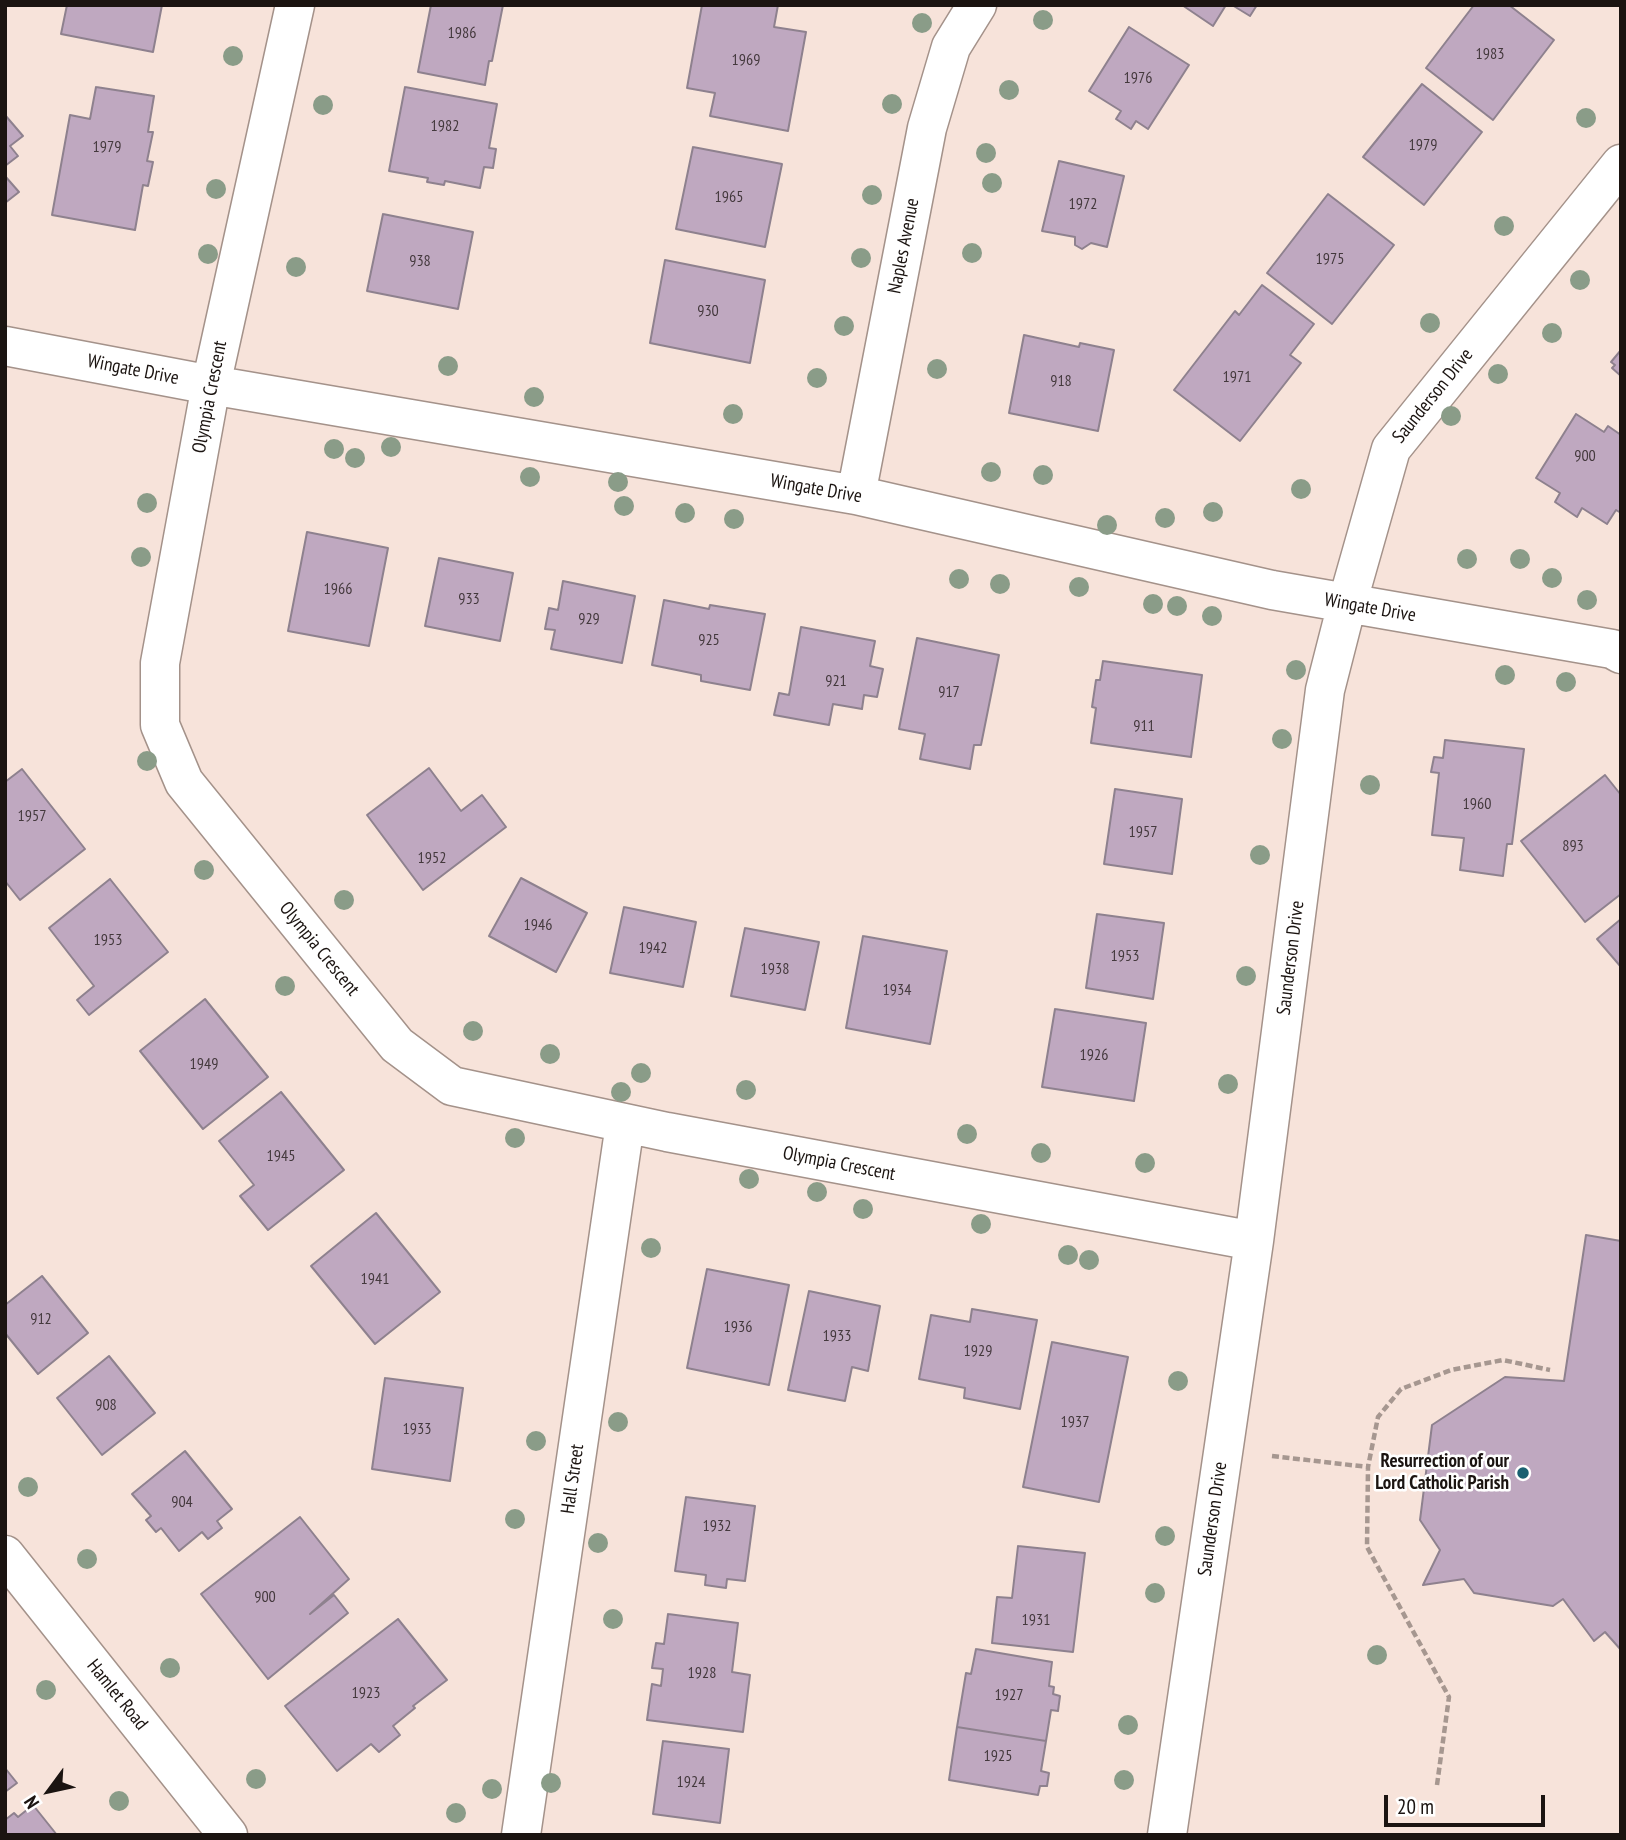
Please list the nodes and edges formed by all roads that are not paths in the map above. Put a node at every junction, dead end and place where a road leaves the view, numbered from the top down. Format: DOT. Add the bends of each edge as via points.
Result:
graph roads {
  1 [pos="295,5"];
  2 [pos="977,5"];
  3 [pos="1621,164"];
  4 [pos="5,346"];
  5 [pos="211,386"];
  6 [pos="856,495"];
  7 [pos="1347,604"];
  8 [pos="1621,654"];
  9 [pos="625,1124"];
  10 [pos="1254,1241"];
  11 [pos="5,1555"];
  12 [pos="228,1835"];
  13 [pos="520,1835"];
  14 [pos="1167,1835"];
  1 -- 5 [label="street, Olympia Crescent"];
  2 -- 6 [label="street, Naples Avenue" via="951,47 927,128"];
  3 -- 7 [label="street, Saunderson Drive" via="1391,449"];
  4 -- 5 [label="street, Wingate Drive"];
  5 -- 6 [label="street, Wingate Drive"];
  5 -- 9 [label="street, Olympia Crescent" via="160,663 160,724 184,782 397,1045 453,1087"];
  6 -- 7 [label="street, Wingate Drive"];
  7 -- 8 [label="street, Wingate Drive"];
  7 -- 10 [label="street, Saunderson Drive" via="1325,690"];
  9 -- 10 [label="street, Olympia Crescent"];
  9 -- 13 [label="street, Hall Street"];
  10 -- 14 [label="street, Saunderson Drive"];
  11 -- 12 [label="street, Hamlet Road"];
}
